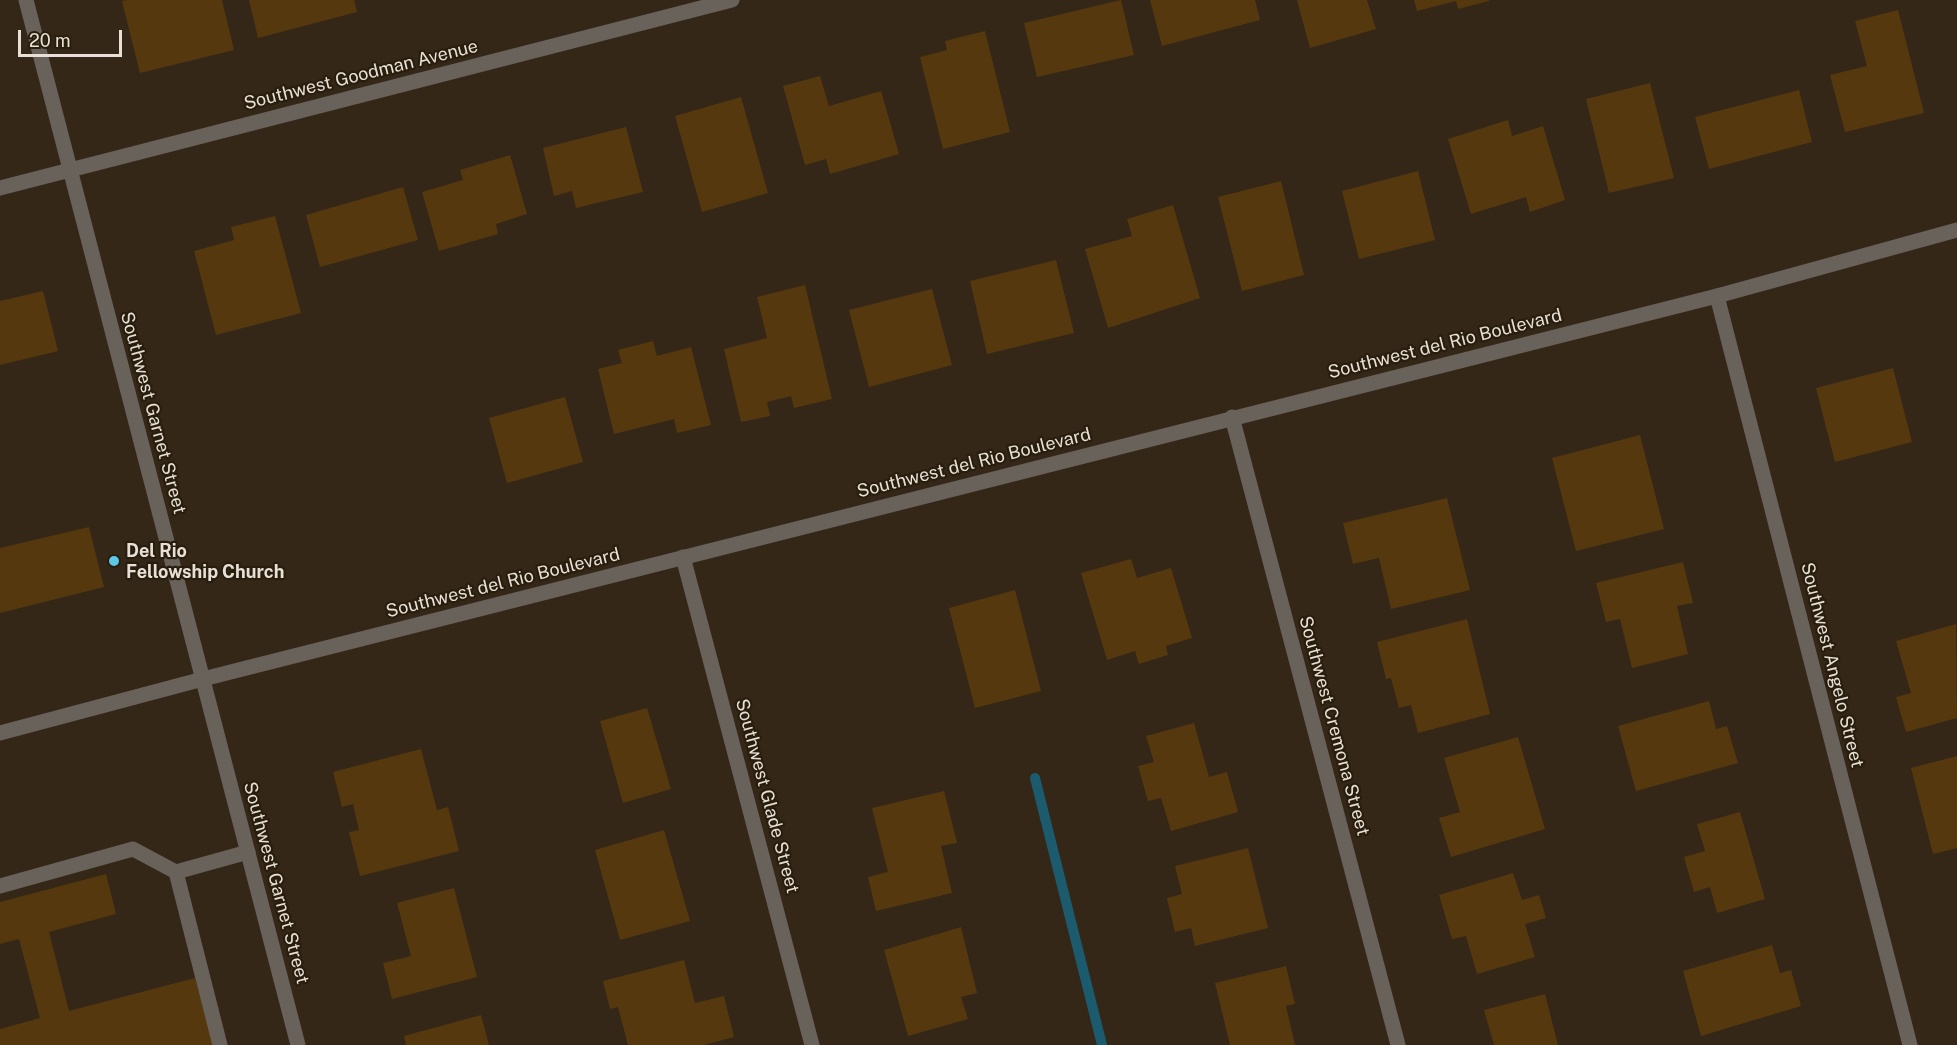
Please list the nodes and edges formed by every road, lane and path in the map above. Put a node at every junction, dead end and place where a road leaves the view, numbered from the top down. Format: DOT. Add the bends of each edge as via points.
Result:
graph roads {
  1 [pos="26,0"];
  2 [pos="732,0"];
  3 [pos="69,169"];
  4 [pos="0,188"];
  5 [pos="1957,230"];
  6 [pos="1717,296"];
  7 [pos="1232,417"];
  8 [pos="684,557"];
  9 [pos="203,679"];
  10 [pos="0,733"];
  11 [pos="248,852"];
  12 [pos="176,872"];
  13 [pos="0,885"];
  14 [pos="220,1045"];
  15 [pos="298,1045"];
  16 [pos="812,1045"];
  17 [pos="1398,1045"];
  18 [pos="1910,1045"];
  1 -- 3 [label="street, Southwest Garnet Street"];
  2 -- 3 [label="street, Southwest Goodman Avenue"];
  3 -- 4 [label="street, Southwest Goodman Avenue"];
  3 -- 9 [label="street, Southwest Garnet Street"];
  5 -- 6 [label="street, Southwest del Rio Boulevard"];
  6 -- 7 [label="street, Southwest del Rio Boulevard"];
  6 -- 18 [label="street, Southwest Angelo Street"];
  7 -- 8 [label="street, Southwest del Rio Boulevard"];
  7 -- 17 [label="street, Southwest Cremona Street"];
  8 -- 9 [label="street, Southwest del Rio Boulevard"];
  8 -- 16 [label="street, Southwest Glade Street"];
  9 -- 10 [label="street, Southwest del Rio Boulevard"];
  9 -- 11 [label="street, Southwest Garnet Street"];
  11 -- 12 [label="street"];
  11 -- 15 [label="street, Southwest Garnet Street"];
  12 -- 13 [label="street" via="133,849"];
  12 -- 14 [label="street"];
}
